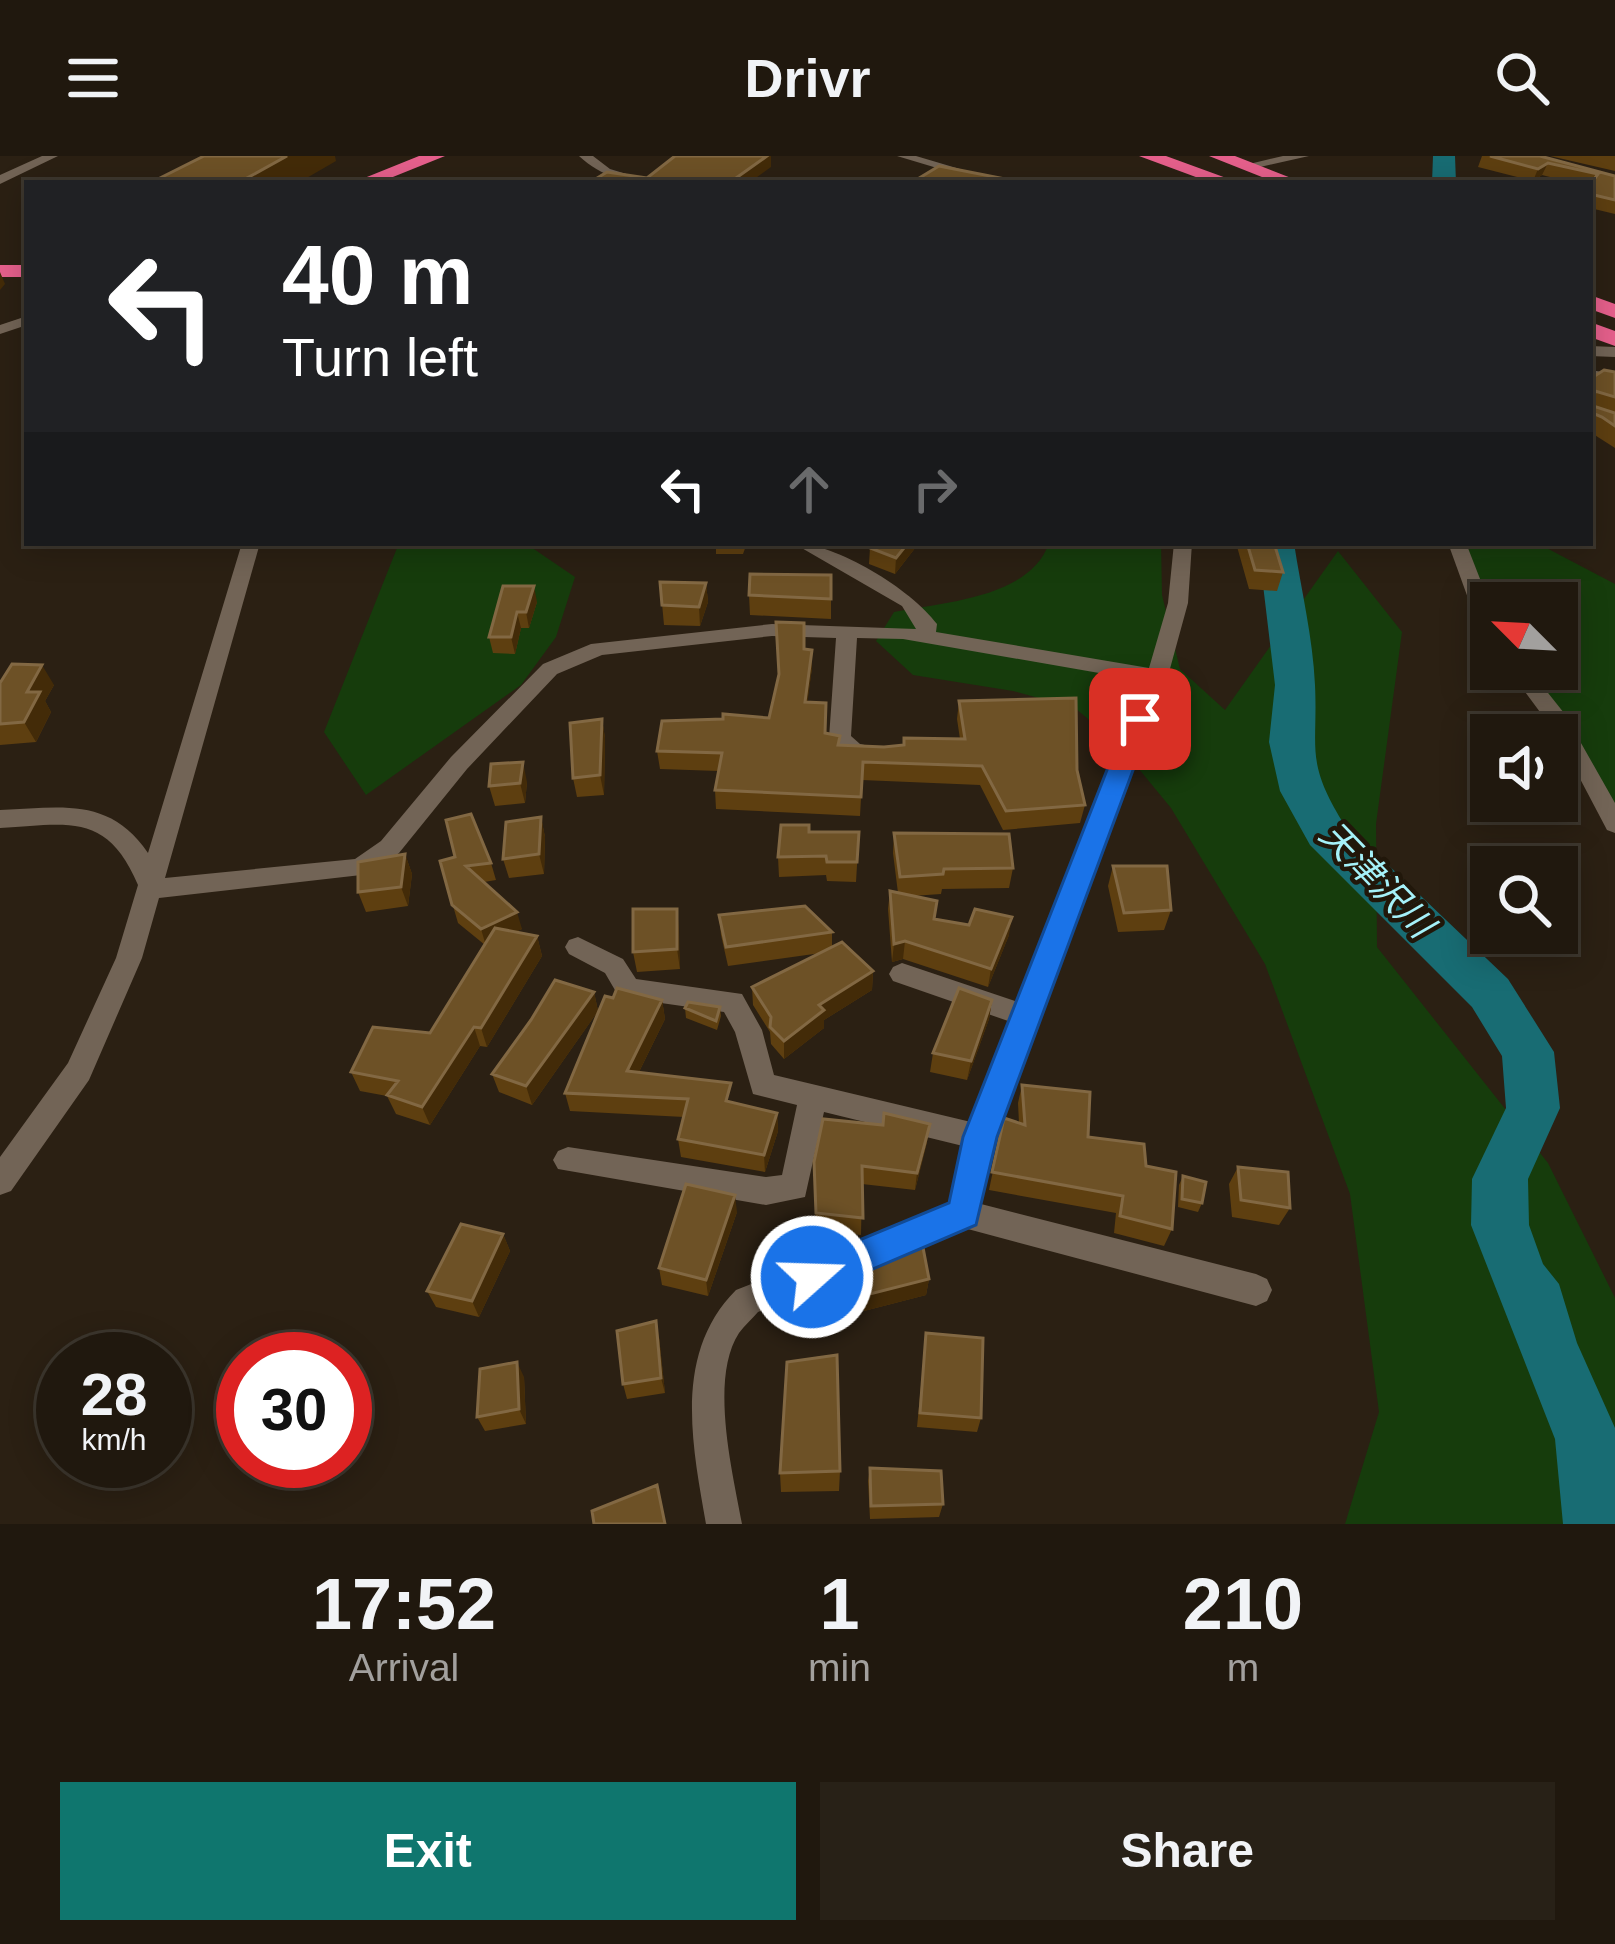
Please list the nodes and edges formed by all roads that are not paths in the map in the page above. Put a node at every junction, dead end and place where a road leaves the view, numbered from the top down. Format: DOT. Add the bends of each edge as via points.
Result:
graph roads {
  1 [pos="52,156"];
  2 [pos="436,156"];
  3 [pos="585,156"];
  4 [pos="903,156"];
  5 [pos="1198,156"];
  6 [pos="1217,156"];
  7 [pos="1303,156"];
  8 [pos="1140,158"];
  9 [pos="1247,166"];
  10 [pos="0,180"];
  11 [pos="369,180"];
  12 [pos="638,180"];
  13 [pos="990,180"];
  14 [pos="1191,180"];
  15 [pos="1220,180"];
  16 [pos="1266,180"];
  17 [pos="1287,180"];
  18 [pos="249,546"];
  19 [pos="807,546"];
  20 [pos="1183,546"];
  21 [pos="1458,546"];
  22 [pos="1472,582"];
  23 [pos="847,632"];
  24 [pos="926,636"];
  25 [pos="1157,676"];
  26 [pos="1534,690"];
  27 [pos="884,755"];
  28 [pos="0,819"];
  29 [pos="1615,824"];
  30 [pos="152,889"];
  31 [pos="578,947"];
  32 [pos="902,974"];
  33 [pos="1028,1016"];
  34 [pos="813,1096"];
  35 [pos="980,1137"];
  36 [pos="568,1160"];
  37 [pos="0,1181"];
  38 [pos="964,1214"];
  39 [pos="1256,1290"];
  40 [pos="724,1524"];
  1 -- 10 [label="street"];
  2 -- 11 [label="highway"];
  3 -- 12 [label="street"];
  4 -- 13 [label="street"];
  5 -- 16 [label="highway"];
  6 -- 9 [label="highway"];
  7 -- 9 [label="street"];
  8 -- 14 [label="highway"];
  8 -- 15 [label="highway"];
  9 -- 17 [label="highway"];
  18 -- 30 [label="street"];
  19 -- 24 [label="street" via="909,602 927,624"];
  20 -- 25 [label="street" via="1178,603"];
  21 -- 22 [label="street"];
  23 -- 24 [label="street"];
  23 -- 27 [label="street" via="840,738 854,750"];
  23 -- 30 [label="street" via="772,630 572,656 539,680 390,847 361,868"];
  24 -- 25 [label="street"];
  25 -- 33 [label="street"];
  26 -- 29 [label="street"];
  28 -- 30 [label="street" via="89,814 111,822 139,852"];
  30 -- 37 [label="street" via="79,1071"];
  31 -- 34 [label="street" via="614,966 628,989 732,1002 763,1085"];
  32 -- 33 [label="street"];
  33 -- 35 [label="street"];
  34 -- 35 [label="street"];
  34 -- 36 [label="street" via="794,1187 766,1191"];
  35 -- 38 [label="street"];
  38 -- 39 [label="street"];
  38 -- 40 [label="street" via="747,1301 724,1323 711,1363 710,1442"];
}
